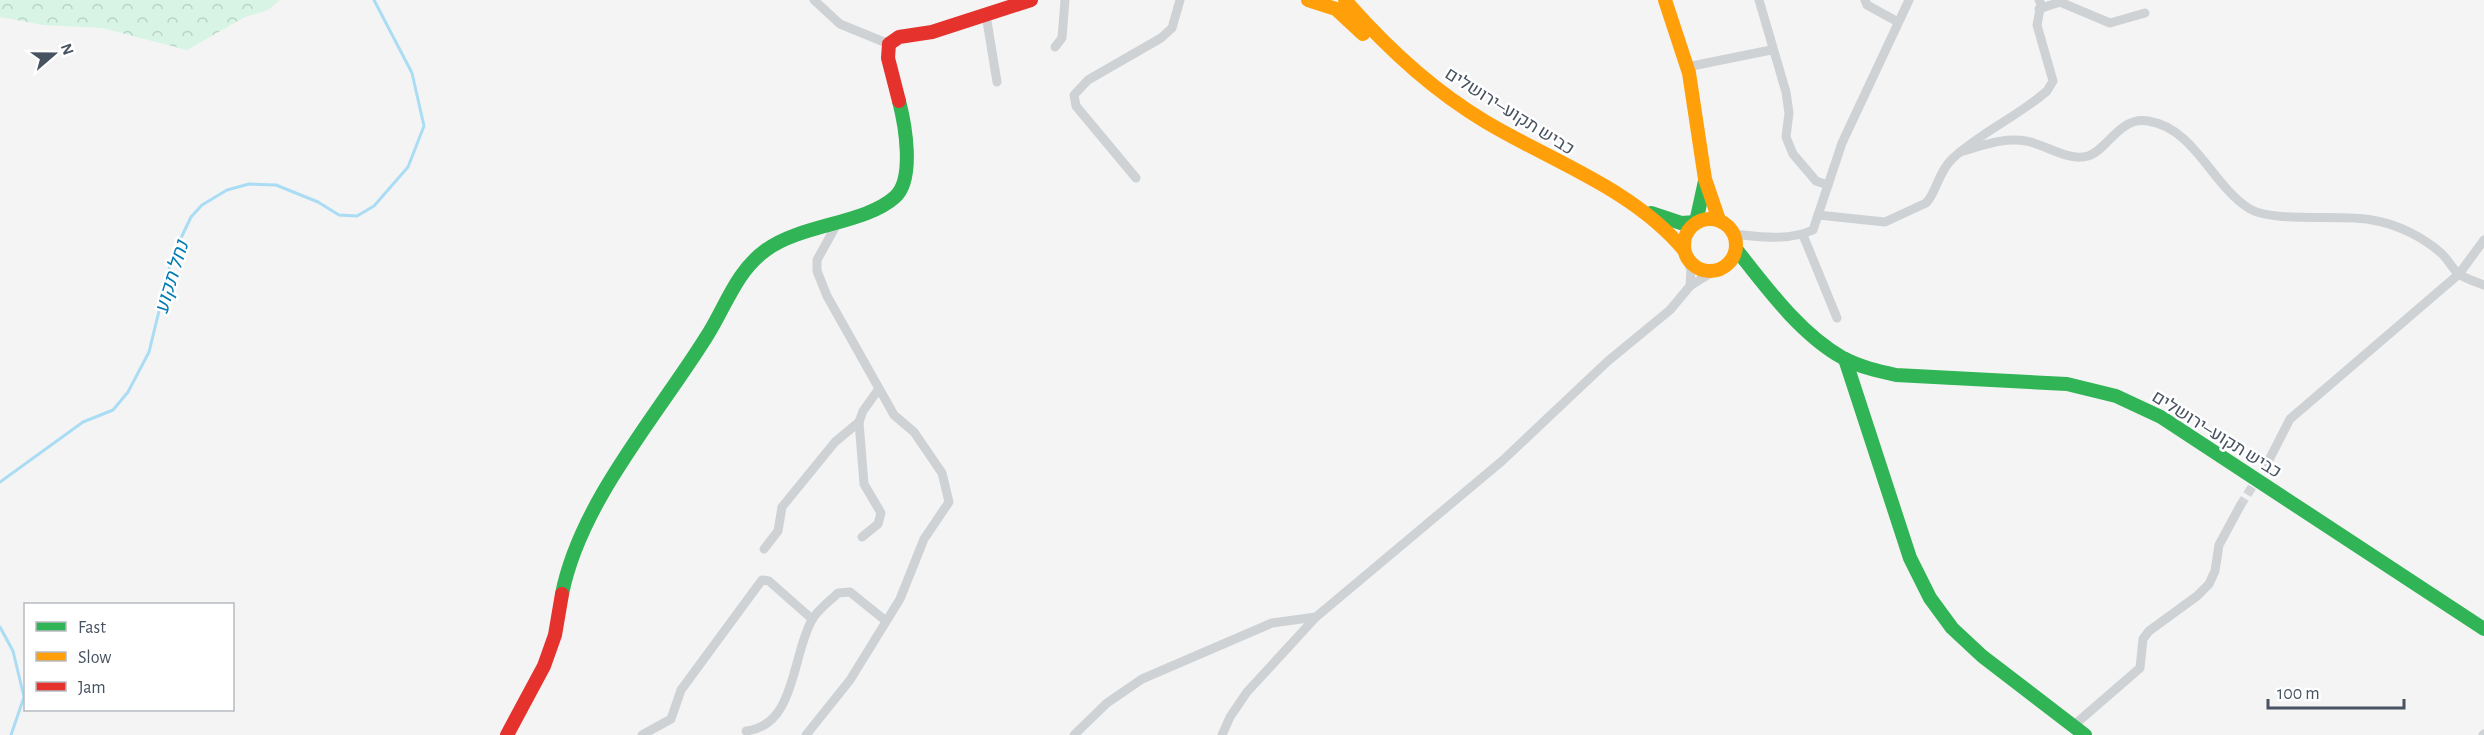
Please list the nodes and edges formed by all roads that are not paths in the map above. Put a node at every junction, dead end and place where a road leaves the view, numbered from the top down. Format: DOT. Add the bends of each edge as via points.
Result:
graph roads {
  1 [pos="814,0"];
  2 [pos="1031,0"];
  3 [pos="1065,0"];
  4 [pos="1180,0"];
  5 [pos="1308,0"];
  6 [pos="1345,0"];
  7 [pos="1665,0"];
  8 [pos="1759,0"];
  9 [pos="1865,0"];
  10 [pos="1909,0"];
  11 [pos="2039,5"];
  12 [pos="2145,14"];
  13 [pos="987,15"];
  14 [pos="1898,22"];
  15 [pos="889,44"];
  16 [pos="1055,47"];
  17 [pos="1771,50"];
  18 [pos="1687,67"];
  19 [pos="1419,74"];
  20 [pos="997,82"];
  21 [pos="1960,152"];
  22 [pos="1136,178"];
  23 [pos="1705,179"];
  24 [pos="1828,185"];
  25 [pos="1642,210"];
  26 [pos="1818,215"];
  27 [pos="1719,220"];
  28 [pos="838,222"];
  29 [pos="1696,222"];
  30 [pos="1803,234"];
  31 [pos="2484,240"];
  32 [pos="1735,242"];
  33 [pos="1686,254"];
  34 [pos="1727,264"];
  35 [pos="1714,271"];
  36 [pos="1753,271"];
  37 [pos="2459,274"];
  38 [pos="2484,285"];
  39 [pos="1690,286"];
  40 [pos="1837,318"];
  41 [pos="1845,359"];
  42 [pos="878,390"];
  43 [pos="859,423"];
  44 [pos="2269,460"];
  45 [pos="2240,506"];
  46 [pos="862,537"];
  47 [pos="764,549"];
  48 [pos="1316,617"];
  49 [pos="812,619"];
  50 [pos="886,621"];
  51 [pos="2484,629"];
  52 [pos="2073,726"];
  53 [pos="746,731"];
  54 [pos="507,735"];
  55 [pos="642,735"];
  56 [pos="806,735"];
  57 [pos="1074,735"];
  58 [pos="1222,735"];
  59 [pos="2085,735"];
  1 -- 15 [label="street" via="840,24"];
  2 -- 13 [label="main road"];
  3 -- 16 [label="street" via="1062,38"];
  4 -- 22 [label="street" via="1172,28 1161,38 1088,80 1074,95 1076,106"];
  5 -- 19 [label="main road" via="1336,9 1400,68"];
  6 -- 19 [label="main road, כביש תקוע–ירושלים"];
  7 -- 18 [label="main road"];
  8 -- 17 [label="street"];
  9 -- 14 [label="street" via="1867,5"];
  10 -- 14 [label="street"];
  11 -- 12 [label="street" via="2060,2 2110,23"];
  11 -- 21 [label="street" via="2037,25 2053,81 2051,86"];
  13 -- 15 [label="main road" via="932,32 899,37"];
  13 -- 20 [label="street"];
  14 -- 24 [label="street" via="1842,143"];
  15 -- 28 [label="main road" via="888,58 905,124 906,178 896,196 877,208"];
  17 -- 18 [label="street"];
  17 -- 24 [label="street" via="1786,92 1786,137 1793,154 1816,181"];
  18 -- 23 [label="main road"];
  19 -- 25 [label="main road, כביש תקוע–ירושלים" via="1485,122"];
  21 -- 26 [label="street" via="1942,170 1931,198 1885,222"];
  21 -- 37 [label="street" via="2000,140 2027,141 2080,158 2090,156 2125,126 2146,120 2178,133 2228,191 2252,210 2372,220 2410,232 2442,254"];
  23 -- 27 [label="main road"];
  23 -- 29 [label="main road"];
  24 -- 26 [label="street"];
  25 -- 29 [label="main road, כביש תקוע–ירושלים" via="1681,223"];
  25 -- 33 [label="main road, כביש תקוע–ירושלים" via="1678,240"];
  26 -- 30 [label="street" via="1813,230"];
  27 -- 29 [label="main road"];
  27 -- 32 [label="main road"];
  28 -- 42 [label="street" via="817,260 817,271"];
  28 -- 54 [label="main road" via="767,249 748,265 731,291 707,337 592,510 576,542 544,666"];
  29 -- 33 [label="main road" via="1686,233"];
  30 -- 32 [label="street"];
  30 -- 40 [label="street"];
  31 -- 37 [label="street"];
  32 -- 34 [label="main road"];
  32 -- 36 [label="main road, כביש תקוע–ירושלים"];
  33 -- 35 [label="main road" via="1700,269"];
  33 -- 39 [label="street"];
  34 -- 35 [label="main road"];
  34 -- 36 [label="main road"];
  35 -- 39 [label="street"];
  36 -- 41 [label="main road, כביש תקוע–ירושלים" via="1804,324"];
  37 -- 38 [label="street"];
  37 -- 44 [label="street" via="2290,419"];
  39 -- 48 [label="street" via="1670,310 1608,361 1502,461"];
  41 -- 51 [label="main road, כביש תקוע–ירושלים" via="1882,372 2065,383 2110,392 2161,417"];
  41 -- 52 [label="main road" via="1910,558 1930,598 1952,628 1982,656"];
  42 -- 43 [label="street"];
  42 -- 50 [label="street" via="942,473 949,502 924,539 900,599"];
  43 -- 46 [label="street" via="864,484 881,513 878,524"];
  43 -- 47 [label="street" via="836,442 782,507 778,531"];
  45 -- 52 [label="street" via="2218,545 2215,572 2209,584 2149,631 2143,639 2140,668"];
  48 -- 57 [label="street" via="1272,623 1142,679 1107,703"];
  48 -- 58 [label="street" via="1247,692"];
  49 -- 50 [label="street" via="838,593 850,592"];
  49 -- 53 [label="street" via="777,715 756,730"];
  49 -- 55 [label="street" via="769,581 762,580 681,690 671,719"];
  50 -- 56 [label="street" via="850,680"];
  52 -- 59 [label="main road"];
}
